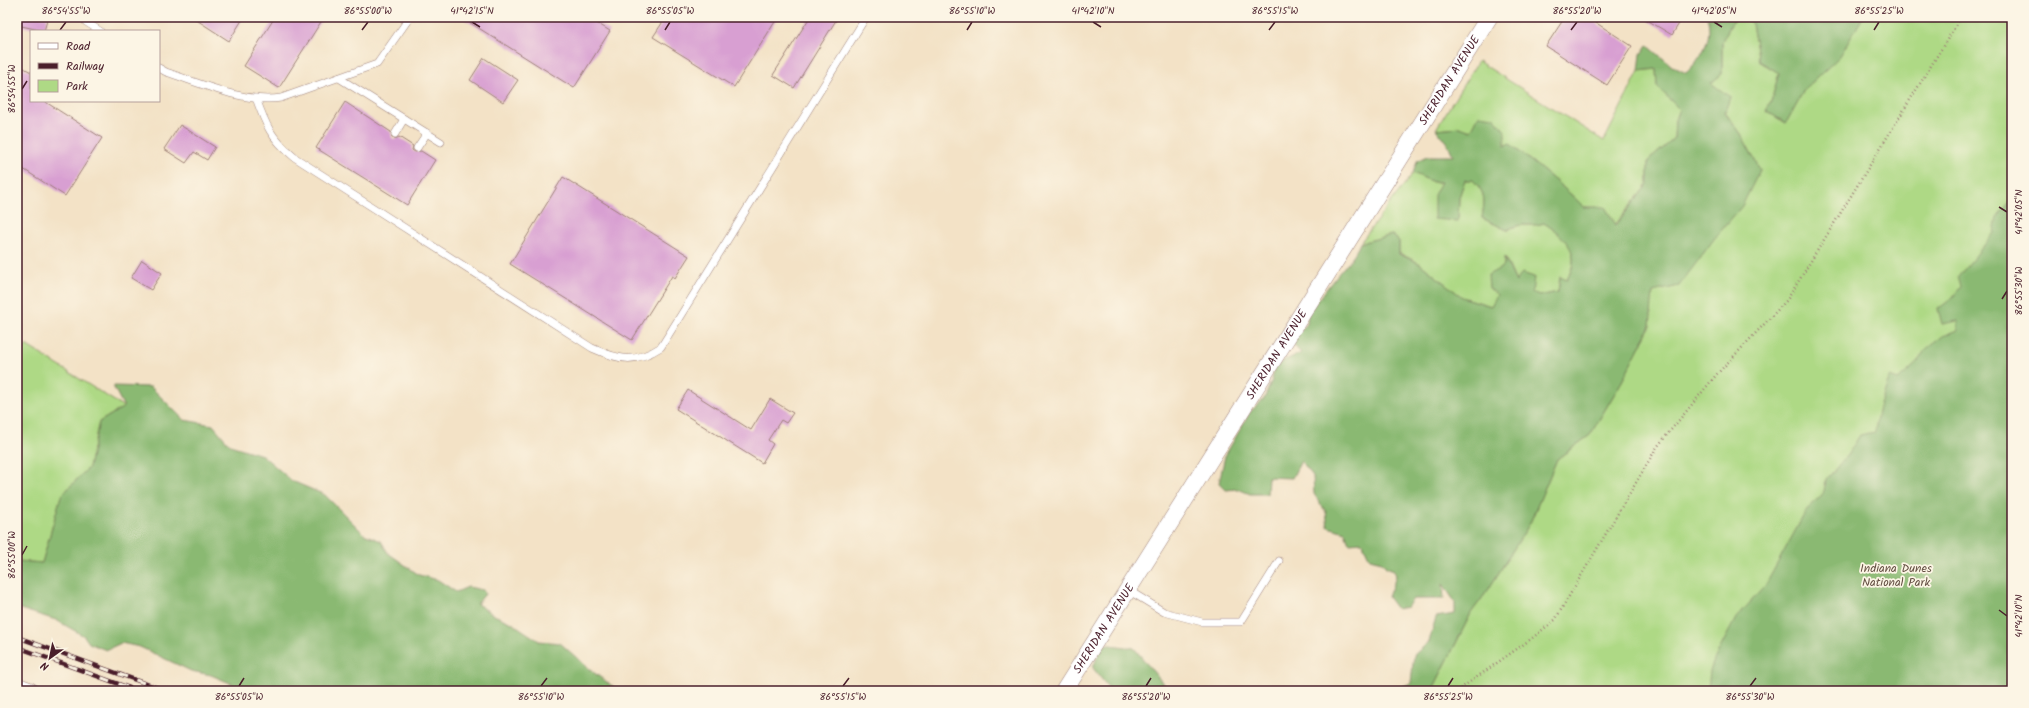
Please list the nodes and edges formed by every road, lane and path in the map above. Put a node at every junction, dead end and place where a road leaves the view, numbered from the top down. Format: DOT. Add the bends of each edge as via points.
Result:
graph roads {
  1 [pos="85,17"];
  2 [pos="410,17"];
  3 [pos="866,17"];
  4 [pos="1489,17"];
  5 [pos="1961,17"];
  6 [pos="98,30"];
  7 [pos="160,68"];
  8 [pos="339,78"];
  9 [pos="256,98"];
  10 [pos="404,119"];
  11 [pos="427,133"];
  12 [pos="395,134"];
  13 [pos="441,142"];
  14 [pos="417,148"];
  15 [pos="1279,561"];
  16 [pos="1127,590"];
  17 [pos="17,686"];
  18 [pos="30,691"];
  19 [pos="1064,691"];
  20 [pos="1457,691"];
  1 -- 6 [label="lane" via="86,22"];
  2 -- 8 [label="lane" via="377,64"];
  3 -- 9 [label="lane" via="661,347 648,355 631,360 611,357 592,348 294,157 279,144 266,126"];
  4 -- 16 [label="street, SHERIDAN AVENUE"];
  5 -- 20 [label="path" via="1787,300 1717,374 1657,447 1555,620"];
  7 -- 9 [label="lane" via="248,98"];
  8 -- 9 [label="lane" via="281,98"];
  8 -- 10 [label="lane"];
  10 -- 11 [label="lane"];
  10 -- 12 [label="lane"];
  11 -- 13 [label="lane"];
  11 -- 14 [label="lane"];
  15 -- 16 [label="lane" via="1240,622 1202,622 1164,612"];
  16 -- 19 [label="street, SHERIDAN AVENUE"];
  17 -- 18 [label="street"];
}
